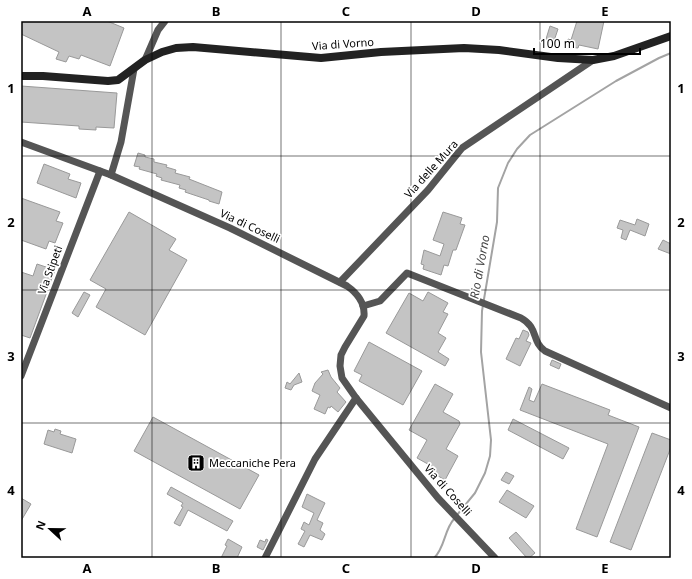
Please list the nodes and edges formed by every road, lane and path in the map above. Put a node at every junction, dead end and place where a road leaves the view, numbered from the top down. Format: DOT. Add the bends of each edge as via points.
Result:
graph roads {
  1 [pos="165,21"];
  2 [pos="671,36"];
  3 [pos="145,60"];
  4 [pos="593,60"];
  5 [pos="134,69"];
  6 [pos="21,76"];
  7 [pos="21,142"];
  8 [pos="100,171"];
  9 [pos="111,175"];
  10 [pos="340,282"];
  11 [pos="363,306"];
  12 [pos="21,376"];
  13 [pos="356,398"];
  14 [pos="671,408"];
  15 [pos="265,558"];
  16 [pos="495,558"];
  1 -- 3 [label="street" via="158,30"];
  2 -- 4 [label="street, Via di Vorno" via="614,56"];
  3 -- 4 [label="street, Via di Vorno" via="176,48 193,47 320,58 464,48"];
  3 -- 5 [label="street, Via di Vorno"];
  4 -- 10 [label="street, Via delle Mura" via="462,148 428,190"];
  5 -- 6 [label="street, Via di Vorno" via="118,80 108,81"];
  5 -- 9 [label="street" via="121,142"];
  7 -- 8 [label="street, Via di Coselli"];
  8 -- 9 [label="street, Via di Coselli"];
  8 -- 12 [label="street, Via Stipeti"];
  9 -- 10 [label="street, Via di Coselli" via="230,228"];
  10 -- 11 [label="street, Via di Coselli" via="355,292"];
  11 -- 13 [label="street, Via di Coselli" via="364,316 345,347 340,361 342,378"];
  11 -- 14 [label="street" via="380,301 408,273 528,322 540,348"];
  13 -- 15 [label="street" via="315,459"];
  13 -- 16 [label="street, Via di Coselli" via="449,511"];
}
